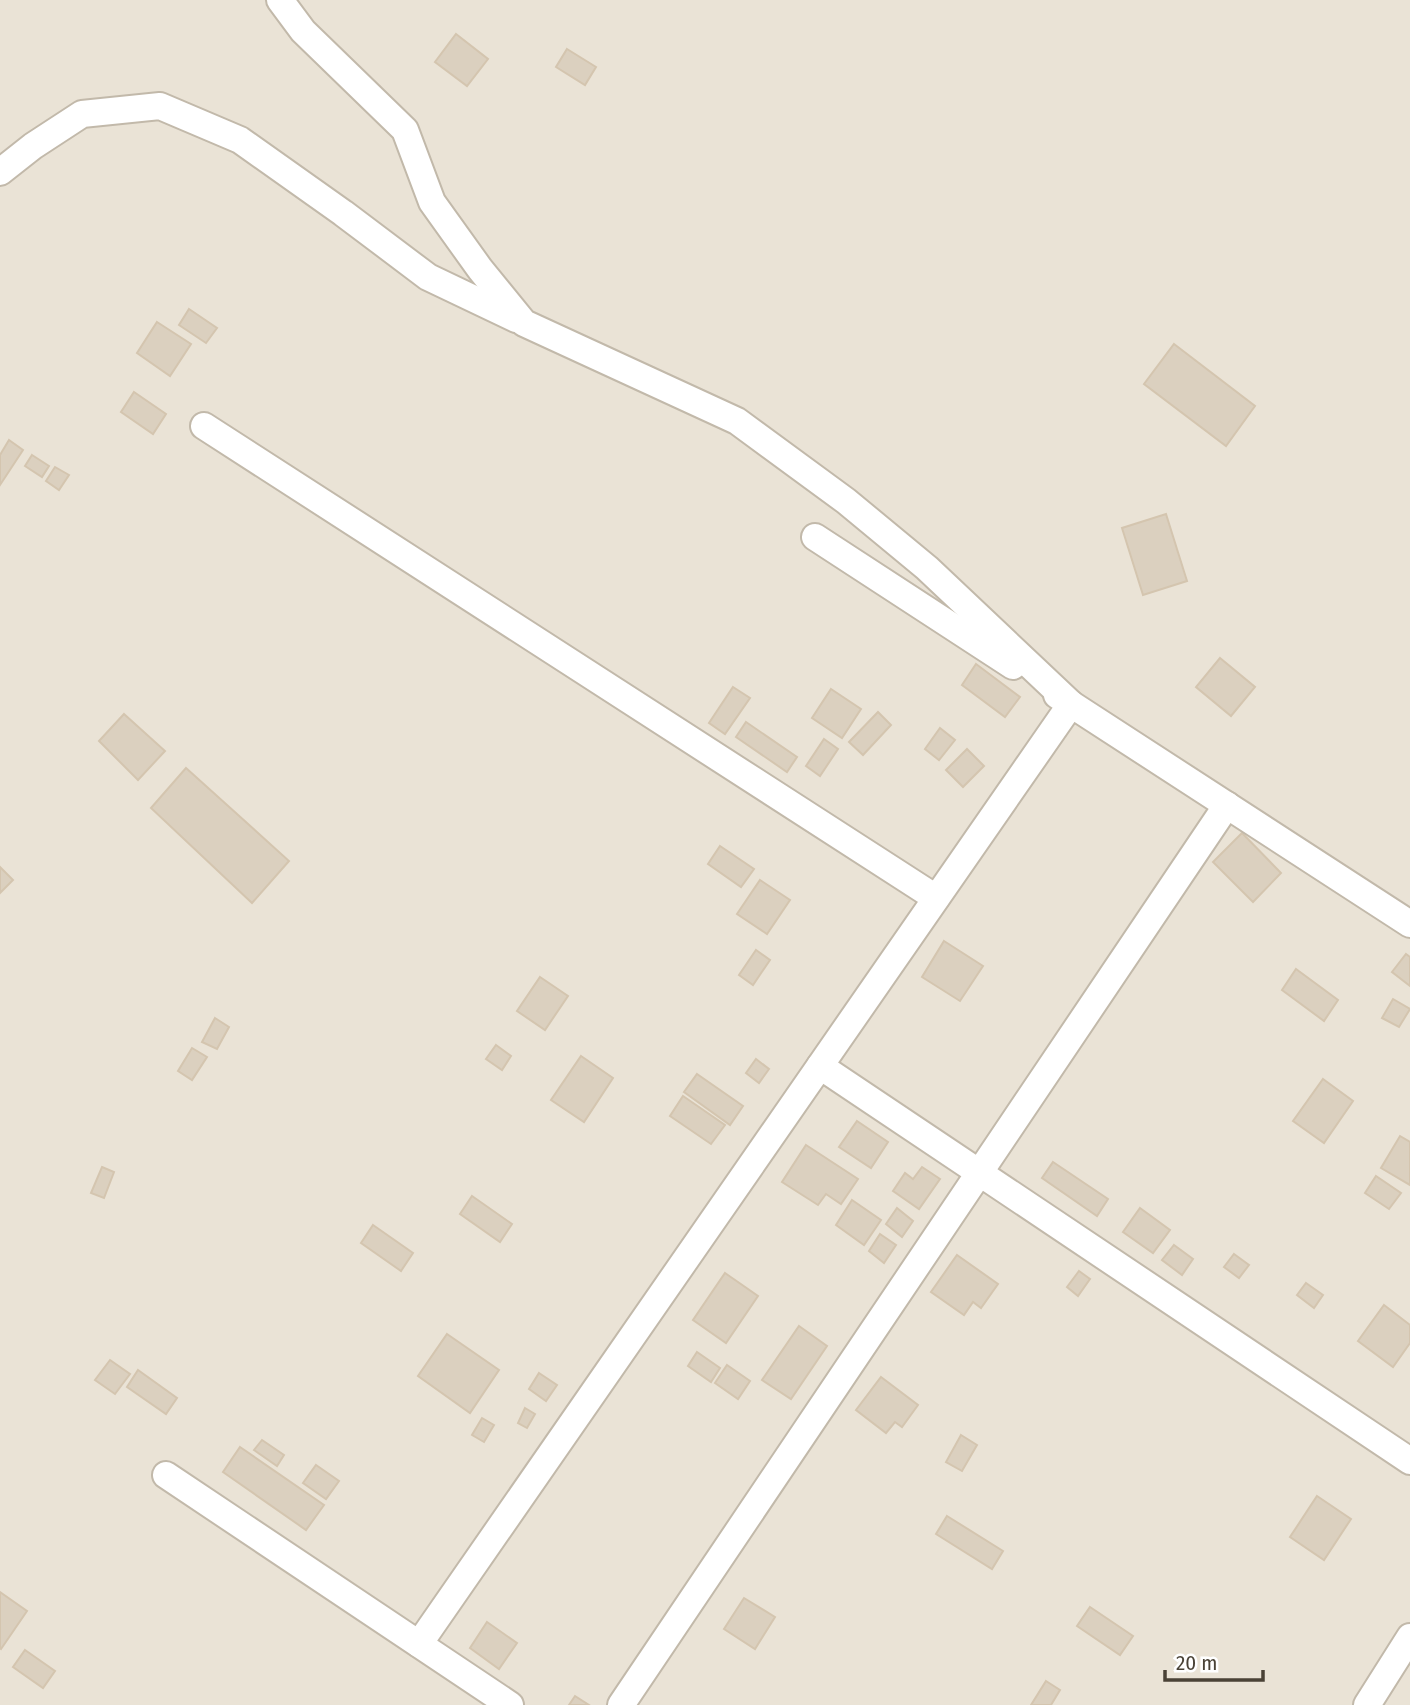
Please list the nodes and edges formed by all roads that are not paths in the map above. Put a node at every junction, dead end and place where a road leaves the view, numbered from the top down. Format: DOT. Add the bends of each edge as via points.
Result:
graph roads {
  1 [pos="280,0"];
  2 [pos="0,172"];
  3 [pos="524,323"];
  4 [pos="204,426"];
  5 [pos="815,537"];
  6 [pos="1071,704"];
  7 [pos="1227,805"];
  8 [pos="936,898"];
  9 [pos="1410,924"];
  10 [pos="820,1066"];
  11 [pos="979,1173"];
  12 [pos="1410,1461"];
  13 [pos="166,1475"];
  14 [pos="1410,1637"];
  15 [pos="419,1644"];
  16 [pos="510,1705"];
  17 [pos="621,1705"];
  18 [pos="1367,1705"];
  1 -- 3 [label="street" via="303,31 405,130 432,202"];
  2 -- 3 [label="street" via="82,114 160,106 240,140 428,276"];
  3 -- 6 [label="street" via="737,421 927,568"];
  4 -- 8 [label="street"];
  5 -- 6 [label="street"];
  6 -- 7 [label="street"];
  6 -- 8 [label="street"];
  7 -- 9 [label="street"];
  7 -- 11 [label="street"];
  8 -- 10 [label="street"];
  10 -- 11 [label="street"];
  10 -- 15 [label="street"];
  11 -- 12 [label="street"];
  11 -- 17 [label="street"];
  13 -- 15 [label="street"];
  14 -- 18 [label="street"];
  15 -- 16 [label="street"];
}
